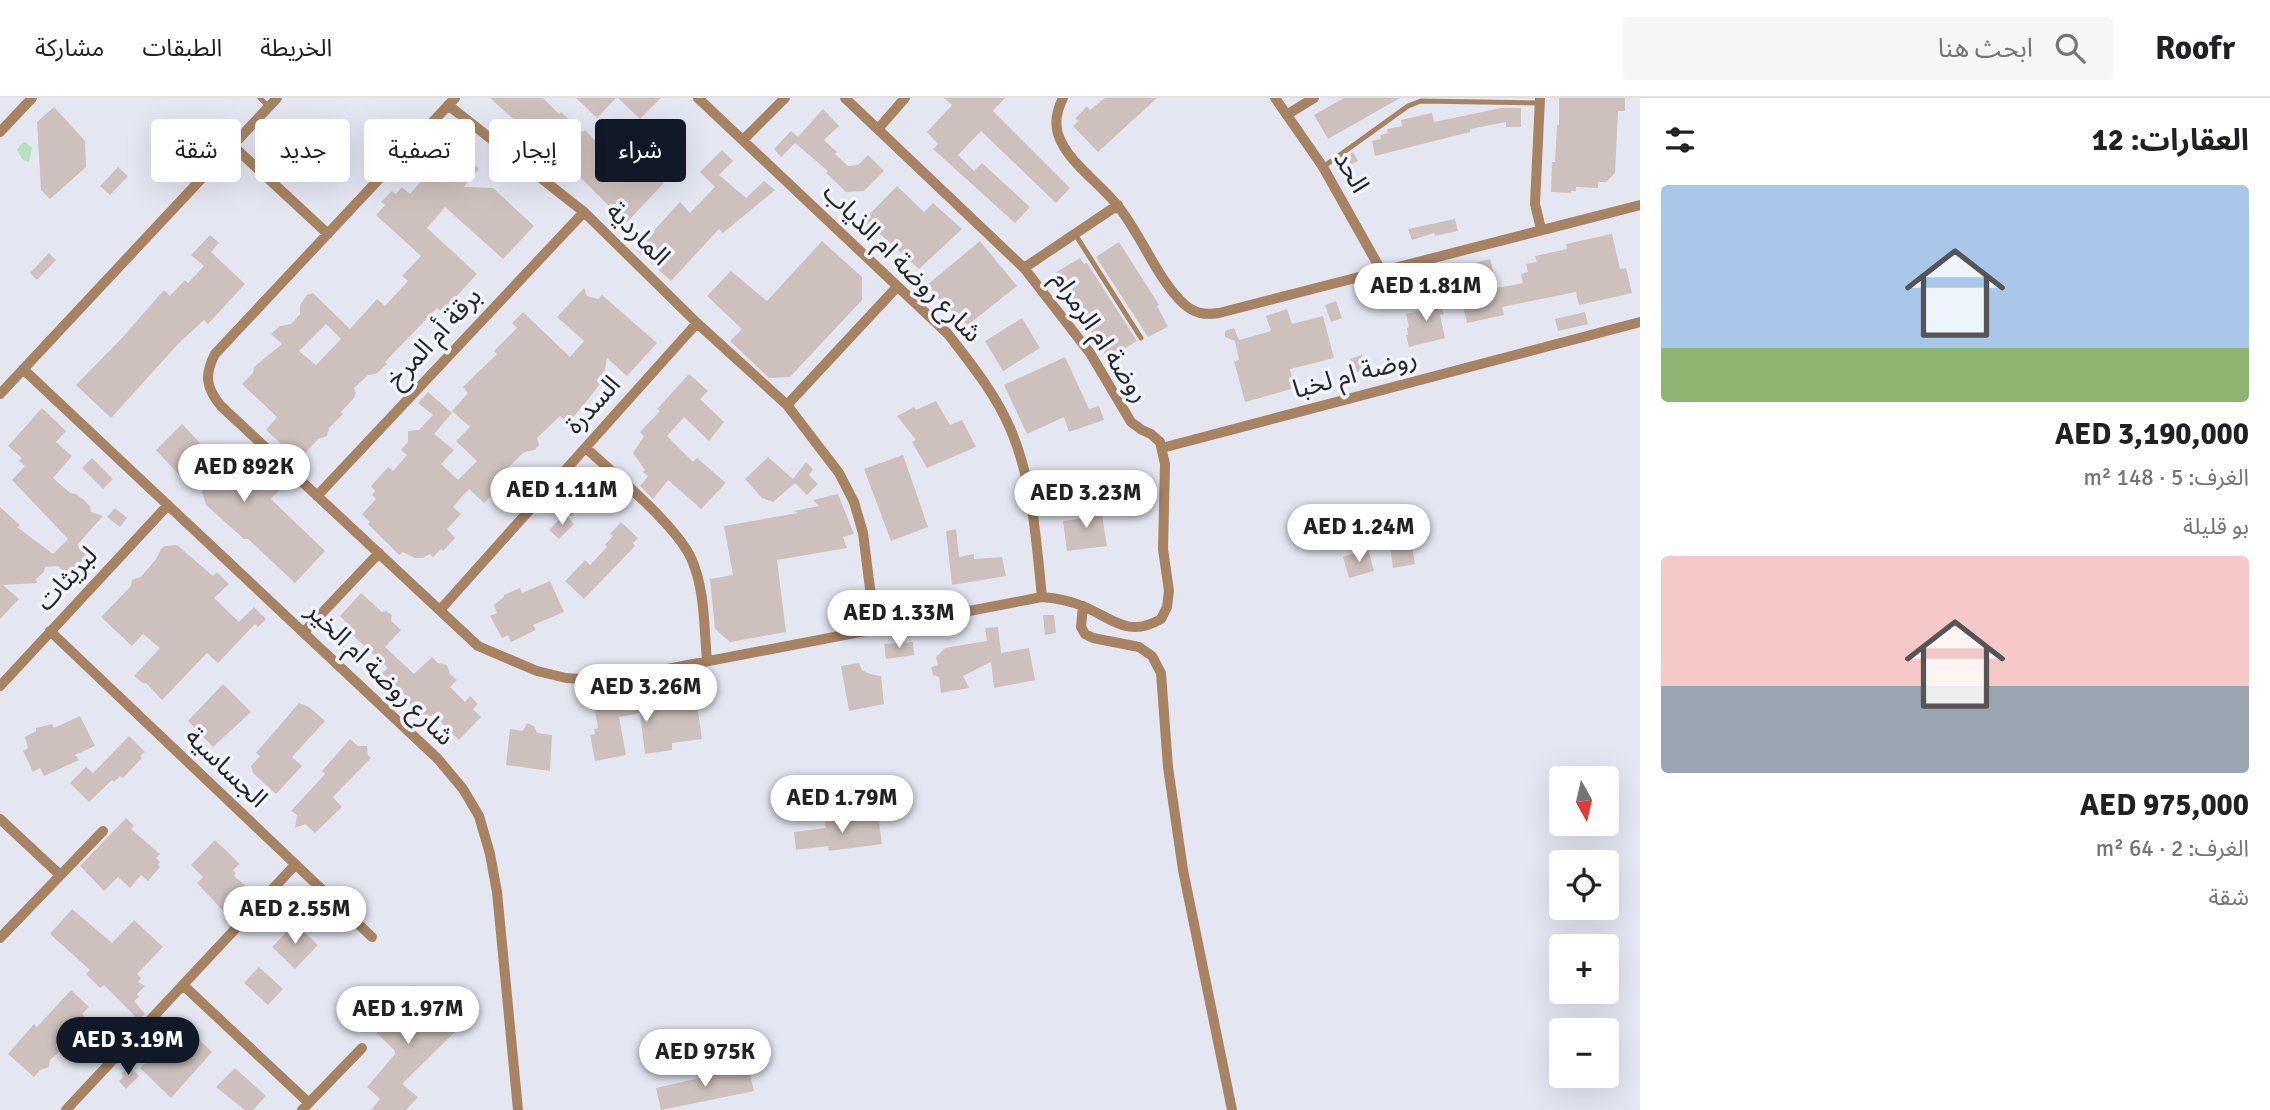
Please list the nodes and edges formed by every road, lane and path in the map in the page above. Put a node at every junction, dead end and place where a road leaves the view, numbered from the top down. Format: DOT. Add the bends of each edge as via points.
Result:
graph roads {
  1 [pos="32,98"];
  2 [pos="260,98"];
  3 [pos="698,98"];
  4 [pos="785,98"];
  5 [pos="845,98"];
  6 [pos="905,98"];
  7 [pos="1063,98"];
  8 [pos="1275,98"];
  9 [pos="1314,98"];
  10 [pos="1540,101"];
  11 [pos="272,102"];
  12 [pos="452,102"];
  13 [pos="1288,114"];
  14 [pos="878,129"];
  15 [pos="0,132"];
  16 [pos="241,135"];
  17 [pos="744,139"];
  18 [pos="241,153"];
  19 [pos="1322,167"];
  20 [pos="197,182"];
  21 [pos="1118,205"];
  22 [pos="1640,205"];
  23 [pos="584,212"];
  24 [pos="1541,229"];
  25 [pos="328,233"];
  26 [pos="1075,234"];
  27 [pos="1024,268"];
  28 [pos="1382,272"];
  29 [pos="897,287"];
  30 [pos="1640,323"];
  31 [pos="696,324"];
  32 [pos="1141,338"];
  33 [pos="23,369"];
  34 [pos="0,394"];
  35 [pos="787,405"];
  36 [pos="586,448"];
  37 [pos="1162,448"];
  38 [pos="317,496"];
  39 [pos="168,505"];
  40 [pos="379,553"];
  41 [pos="1042,597"];
  42 [pos="1083,606"];
  43 [pos="440,610"];
  44 [pos="875,628"];
  45 [pos="50,631"];
  46 [pos="304,632"];
  47 [pos="707,661"];
  48 [pos="0,686"];
  49 [pos="0,819"];
  50 [pos="103,831"];
  51 [pos="295,865"];
  52 [pos="60,875"];
  53 [pos="372,937"];
  54 [pos="0,938"];
  55 [pos="183,985"];
  56 [pos="362,1048"];
  57 [pos="305,1106"];
  58 [pos="66,1110"];
  59 [pos="518,1110"];
  60 [pos="1231,1110"];
  1 -- 15 [label="street"];
  2 -- 11 [label="lane"];
  3 -- 17 [label="street, شارع روضة ام الذياب"];
  4 -- 17 [label="street"];
  5 -- 14 [label="street, روضة ام الرمرام"];
  6 -- 14 [label="street"];
  7 -- 21 [label="street" via="1055,122 1058,137"];
  8 -- 13 [label="street, الحد"];
  9 -- 13 [label="street"];
  10 -- 19 [label="lane" via="1421,102 1408,106"];
  10 -- 24 [label="street" via="1535,204"];
  11 -- 16 [label="street"];
  12 -- 23 [label="street, الماردية"];
  12 -- 25 [label="street"];
  13 -- 19 [label="street, الحد"];
  14 -- 27 [label="street, روضة ام الرمرام"];
  17 -- 29 [label="street, شارع روضة ام الذياب"];
  18 -- 25 [label="street"];
  19 -- 28 [label="street, الحد"];
  20 -- 33 [label="street"];
  21 -- 26 [label="street"];
  21 -- 28 [label="street" via="1177,297 1195,312 1219,313"];
  22 -- 24 [label="street"];
  23 -- 31 [label="street, الماردية"];
  23 -- 38 [label="street, برقة أم المرخ"];
  24 -- 28 [label="street"];
  25 -- 38 [label="street" via="215,354 206,380 221,406"];
  26 -- 27 [label="street"];
  26 -- 32 [label="lane"];
  27 -- 37 [label="street, روضة ام الرمرام" via="1090,353 1130,422 1156,437"];
  29 -- 35 [label="street"];
  29 -- 41 [label="street, شارع روضة ام الذياب" via="948,334 982,378 1010,428 1026,477"];
  30 -- 37 [label="street, روضة ام لخبا"];
  31 -- 35 [label="street, الماردية"];
  31 -- 36 [label="street, السدرة"];
  33 -- 34 [label="street"];
  33 -- 39 [label="street, شارع روضة ام الخير"];
  35 -- 44 [label="street, الماردية" via="839,473 854,502 863,533"];
  36 -- 43 [label="street, السدرة"];
  36 -- 47 [label="street" via="657,516 691,557"];
  37 -- 42 [label="street" via="1162,532 1169,591 1161,620 1131,628"];
  38 -- 40 [label="street"];
  39 -- 45 [label="street, لبريثات"];
  39 -- 46 [label="street, شارع روضة ام الخير"];
  40 -- 43 [label="street"];
  40 -- 46 [label="street"];
  41 -- 42 [label="street"];
  41 -- 44 [label="street"];
  42 -- 60 [label="street" via="1085,634 1139,647 1152,656 1161,673 1183,870"];
  43 -- 47 [label="street" via="478,646 566,678 631,676"];
  44 -- 47 [label="street"];
  45 -- 48 [label="street, لبريثات"];
  45 -- 51 [label="street, الجساسية"];
  46 -- 59 [label="street, شارع روضة ام الخير" via="438,759 479,816 497,892"];
  49 -- 52 [label="street"];
  50 -- 52 [label="street"];
  51 -- 53 [label="street, الجساسية"];
  51 -- 55 [label="street"];
  52 -- 54 [label="street"];
  55 -- 57 [label="street"];
  55 -- 58 [label="street"];
  56 -- 57 [label="street"];
}
